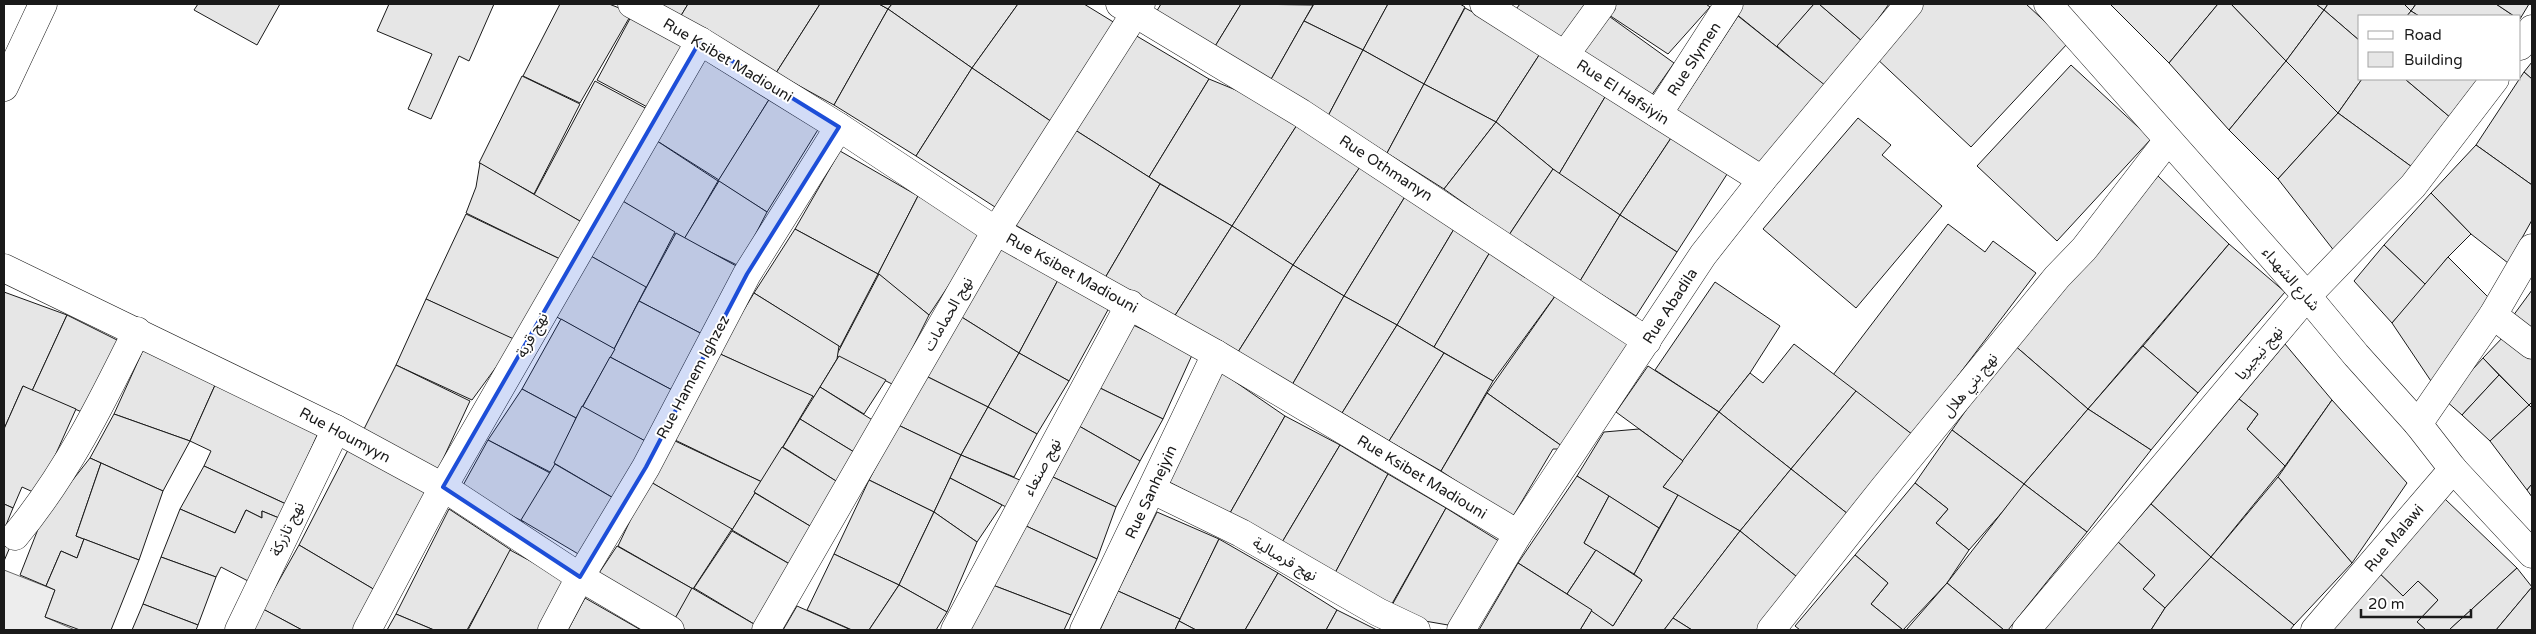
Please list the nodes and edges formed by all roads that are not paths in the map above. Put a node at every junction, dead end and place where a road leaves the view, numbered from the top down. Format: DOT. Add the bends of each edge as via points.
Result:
graph roads {
  1 [pos="42,4"];
  2 [pos="632,4"];
  3 [pos="1484,4"];
  4 [pos="1602,4"];
  5 [pos="1729,4"];
  6 [pos="1909,4"];
  7 [pos="2048,4"];
  8 [pos="1132,7"];
  9 [pos="2532,29"];
  10 [pos="700,41"];
  11 [pos="2521,45"];
  12 [pos="1565,55"];
  13 [pos="2494,80"];
  14 [pos="4,87"];
  15 [pos="1658,114"];
  16 [pos="839,127"];
  17 [pos="2168,140"];
  18 [pos="1762,180"];
  19 [pos="996,231"];
  20 [pos="2532,248"];
  21 [pos="4,268"];
  22 [pos="2307,296"];
  23 [pos="1130,304"];
  24 [pos="2493,315"];
  25 [pos="137,331"];
  26 [pos="1647,341"];
  27 [pos="2532,345"];
  28 [pos="1216,354"];
  29 [pos="2418,424"];
  30 [pos="336,428"];
  31 [pos="2453,469"];
  32 [pos="443,487"];
  33 [pos="1153,490"];
  34 [pos="1518,534"];
  35 [pos="15,536"];
  36 [pos="2532,554"];
  37 [pos="580,577"];
  38 [pos="239,630"];
  39 [pos="367,630"];
  40 [pos="552,630"];
  41 [pos="670,630"];
  42 [pos="766,630"];
  43 [pos="955,630"];
  44 [pos="1084,630"];
  45 [pos="1416,630"];
  46 [pos="1461,630"];
  47 [pos="1771,630"];
  48 [pos="2026,630"];
  49 [pos="2316,630"];
  1 -- 14 [label="street"];
  2 -- 10 [label="street, Rue Ksibet Madiouni"];
  3 -- 12 [label="street, Rue El Hafsiyin"];
  4 -- 12 [label="street"];
  5 -- 15 [label="street, Rue Slymen"];
  6 -- 18 [label="street, Rue Abadila"];
  7 -- 17 [label="street, شارع الشهداء"];
  8 -- 19 [label="street, نهج الحمامات"];
  8 -- 26 [label="street, Rue Othmanyn" via="1301,113"];
  9 -- 11 [label="street"];
  10 -- 16 [label="street, Rue Ksibet Madiouni"];
  10 -- 32 [label="street, نهج قربة"];
  12 -- 15 [label="street, Rue El Hafsiyin"];
  13 -- 22 [label="street, نهج نيجيريا" via="2413,186"];
  15 -- 18 [label="street, Rue El Hafsiyin"];
  16 -- 19 [label="street, Rue Ksibet Madiouni"];
  16 -- 37 [label="street, Rue Hamem lghzez" via="747,274 646,467"];
  17 -- 22 [label="street, شارع الشهداء"];
  17 -- 47 [label="street, نهج بني هلال" via="2084,249 1884,488"];
  18 -- 26 [label="street, Rue Abadila" via="1703,255"];
  19 -- 23 [label="street, Rue Ksibet Madiouni"];
  19 -- 42 [label="street, نهج الحمامات"];
  20 -- 24 [label="street"];
  21 -- 25 [label="street, Rue Houmyyn"];
  22 -- 29 [label="street, شارع الشهداء"];
  22 -- 48 [label="street, نهج نيجيريا"];
  23 -- 28 [label="street, Rue Ksibet Madiouni"];
  23 -- 43 [label="street, نهج صنعاء"];
  24 -- 27 [label="street"];
  24 -- 29 [label="street"];
  25 -- 30 [label="street, Rue Houmyyn"];
  25 -- 35 [label="street" via="62,471"];
  26 -- 34 [label="street, Rue Abadila"];
  28 -- 33 [label="street, Rue Sanhejyin"];
  28 -- 34 [label="street, Rue Ksibet Madiouni"];
  29 -- 31 [label="street, شارع الشهداء"];
  30 -- 32 [label="street, Rue Houmyyn"];
  30 -- 38 [label="street, نهج تازركة"];
  31 -- 36 [label="street, شارع الشهداء"];
  31 -- 49 [label="street, Rue Malawi"];
  32 -- 37 [label="street, Rue Houmyyn"];
  32 -- 39 [label="street, نهج قربة"];
  33 -- 44 [label="street, Rue Sanhejyin"];
  33 -- 45 [label="street, نهج قرمبالية" via="1241,533 1378,612"];
  34 -- 46 [label="street, Rue Abadila"];
  37 -- 40 [label="street, Rue Hamem lghzez"];
  37 -- 41 [label="street, Rue Houmyyn"];
}
